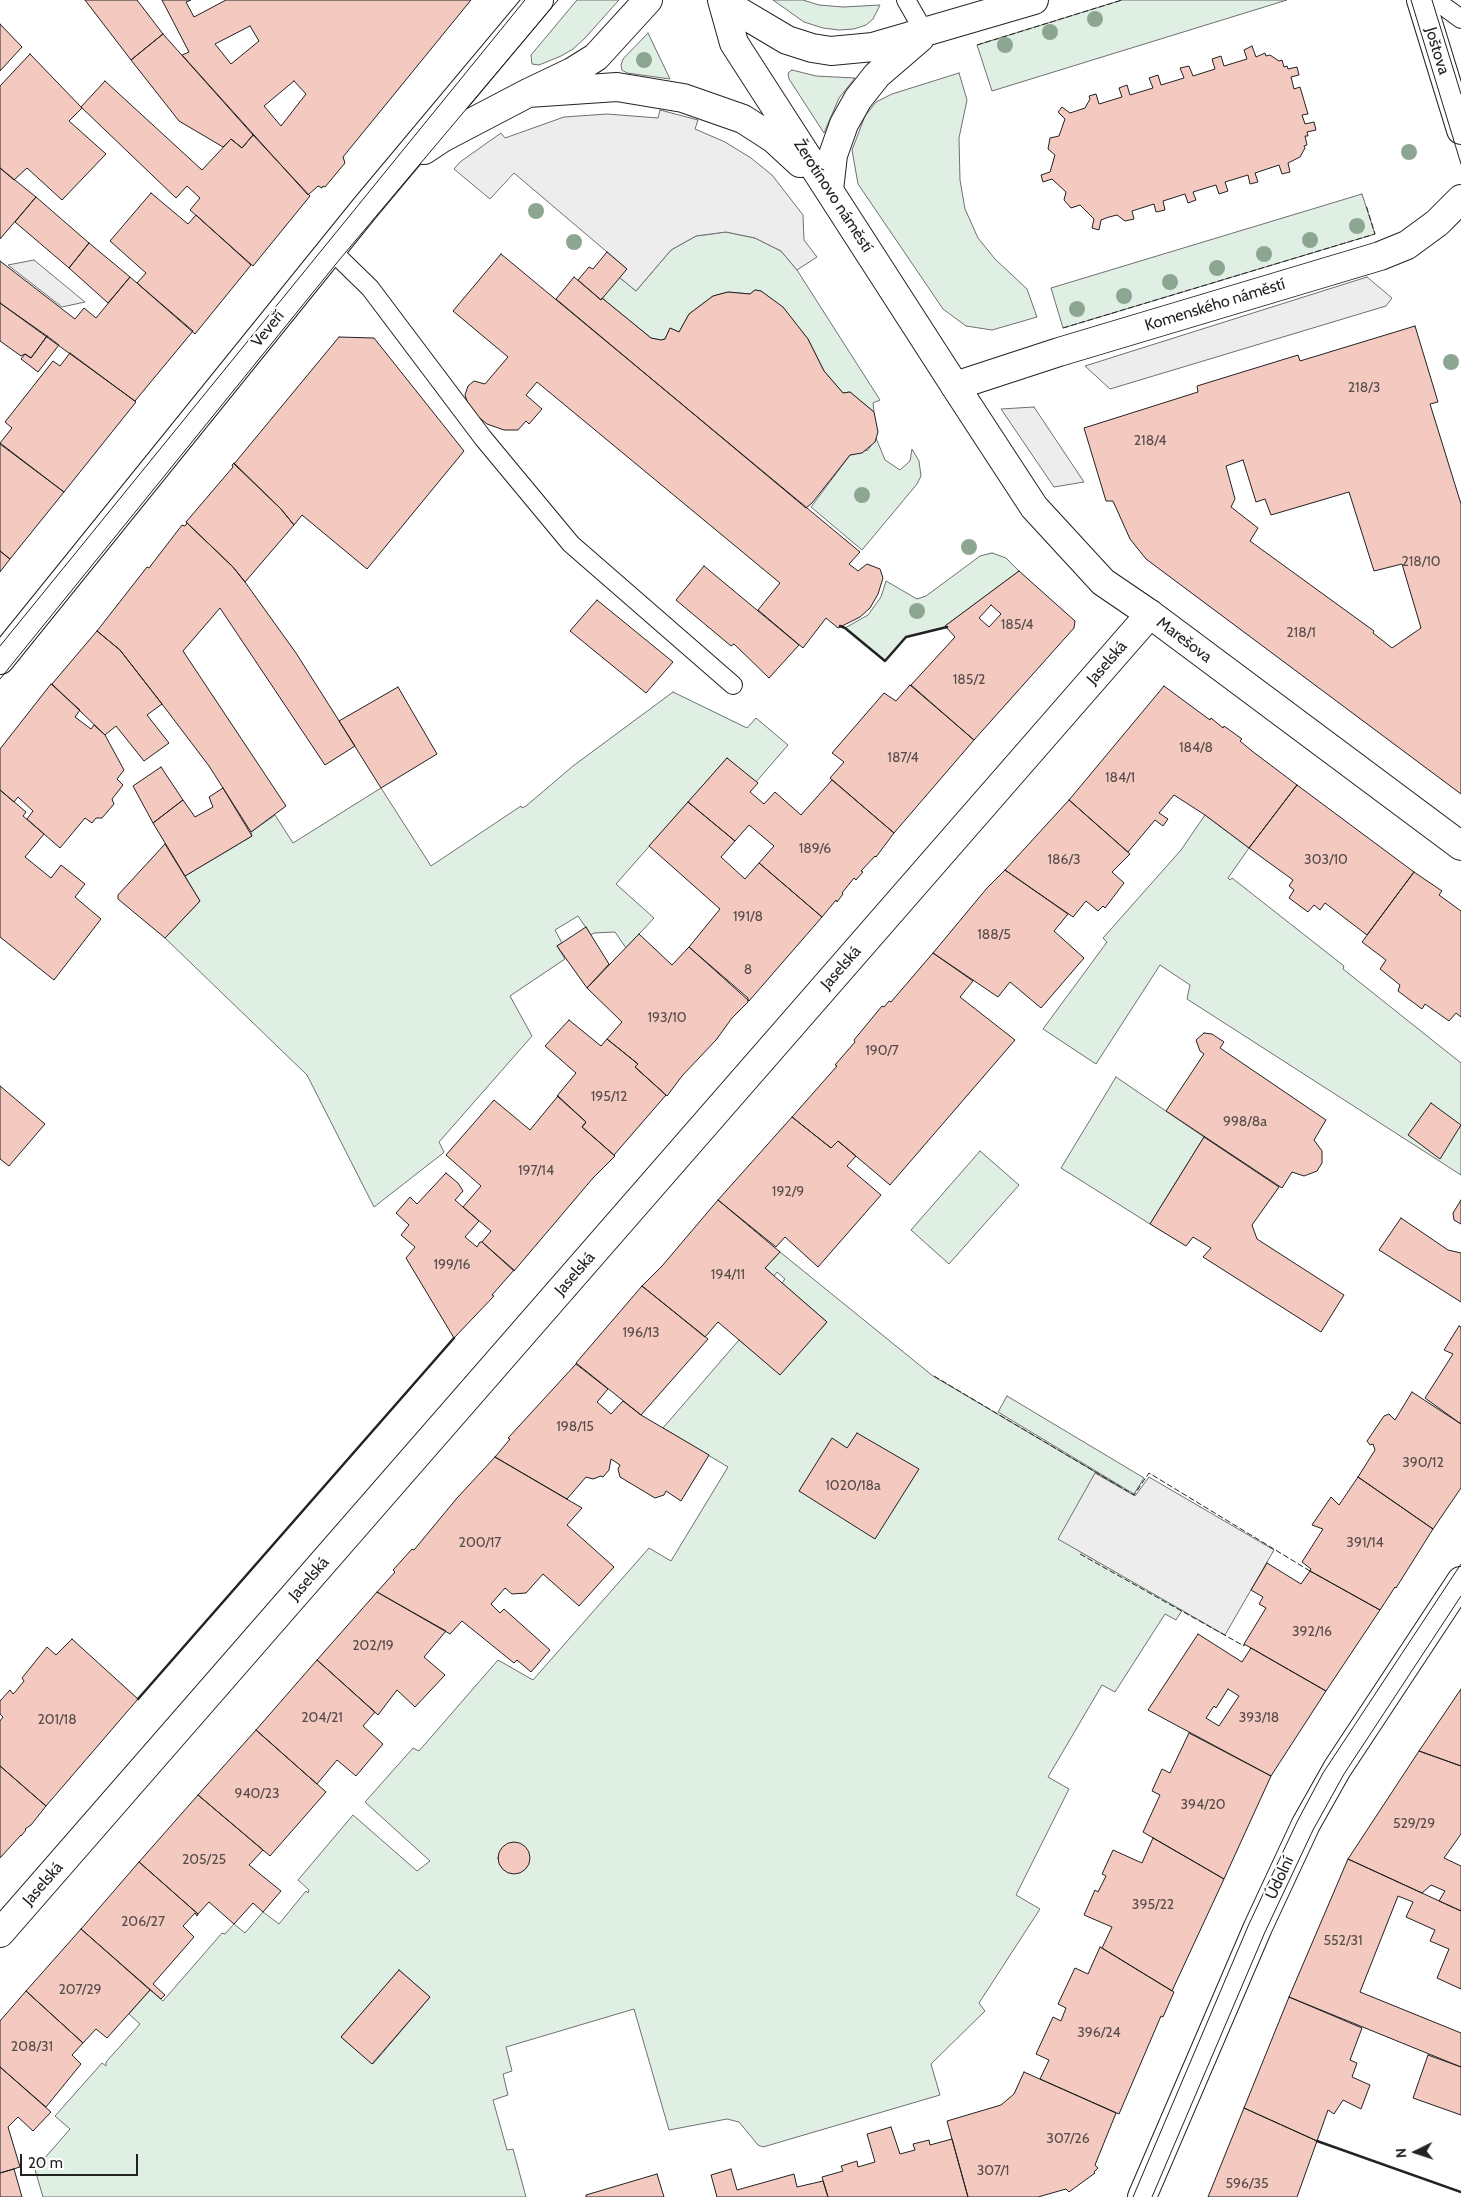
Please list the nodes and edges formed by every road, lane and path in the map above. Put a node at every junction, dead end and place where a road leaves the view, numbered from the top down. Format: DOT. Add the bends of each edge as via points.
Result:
graph roads {
  1 [pos="540,0"];
  2 [pos="648,0"];
  3 [pos="906,0"];
  4 [pos="1034,0"];
  5 [pos="1421,0"];
  6 [pos="1435,0"];
  7 [pos="723,1"];
  8 [pos="1461,19"];
  9 [pos="925,34"];
  10 [pos="528,93"];
  11 [pos="1461,130"];
  12 [pos="406,162"];
  13 [pos="829,190"];
  14 [pos="1461,199"];
  15 [pos="331,250"];
  16 [pos="955,386"];
  17 [pos="1150,614"];
  18 [pos="0,660"];
  19 [pos="733,686"];
  20 [pos="1461,846"];
  21 [pos="1461,1581"];
  22 [pos="0,1933"];
  23 [pos="1142,2197"];
  1 -- 12 [label="street, Veveří"];
  2 -- 10 [label="street" via="596,57"];
  3 -- 9 [label="lane"];
  4 -- 9 [label="street"];
  5 -- 11 [label="street, Joštova"];
  6 -- 8 [label="lane"];
  7 -- 9 [label="street" via="787,40 822,50 859,49"];
  7 -- 13 [label="street, Žerotínovo náměstí" via="734,43"];
  9 -- 13 [label="street" via="877,75 858,98 833,155"];
  10 -- 12 [label="street" via="442,138"];
  10 -- 13 [label="street" via="617,87 683,98 743,119 774,139"];
  12 -- 15 [label="street, Veveří"];
  13 -- 16 [label="street, Žerotínovo náměstí"];
  14 -- 16 [label="street, Komenského náměstí" via="1437,223 1407,245 1380,256"];
  15 -- 18 [label="street, Veveří"];
  15 -- 19 [label="lane" via="370,288 482,438 571,544"];
  16 -- 17 [label="street, Marešova" via="1034,507 1103,582"];
  17 -- 20 [label="street, Marešova"];
  17 -- 22 [label="street, Jaselská"];
  21 -- 23 [label="street, Údolní" via="1342,1761 1306,1824"];
}
